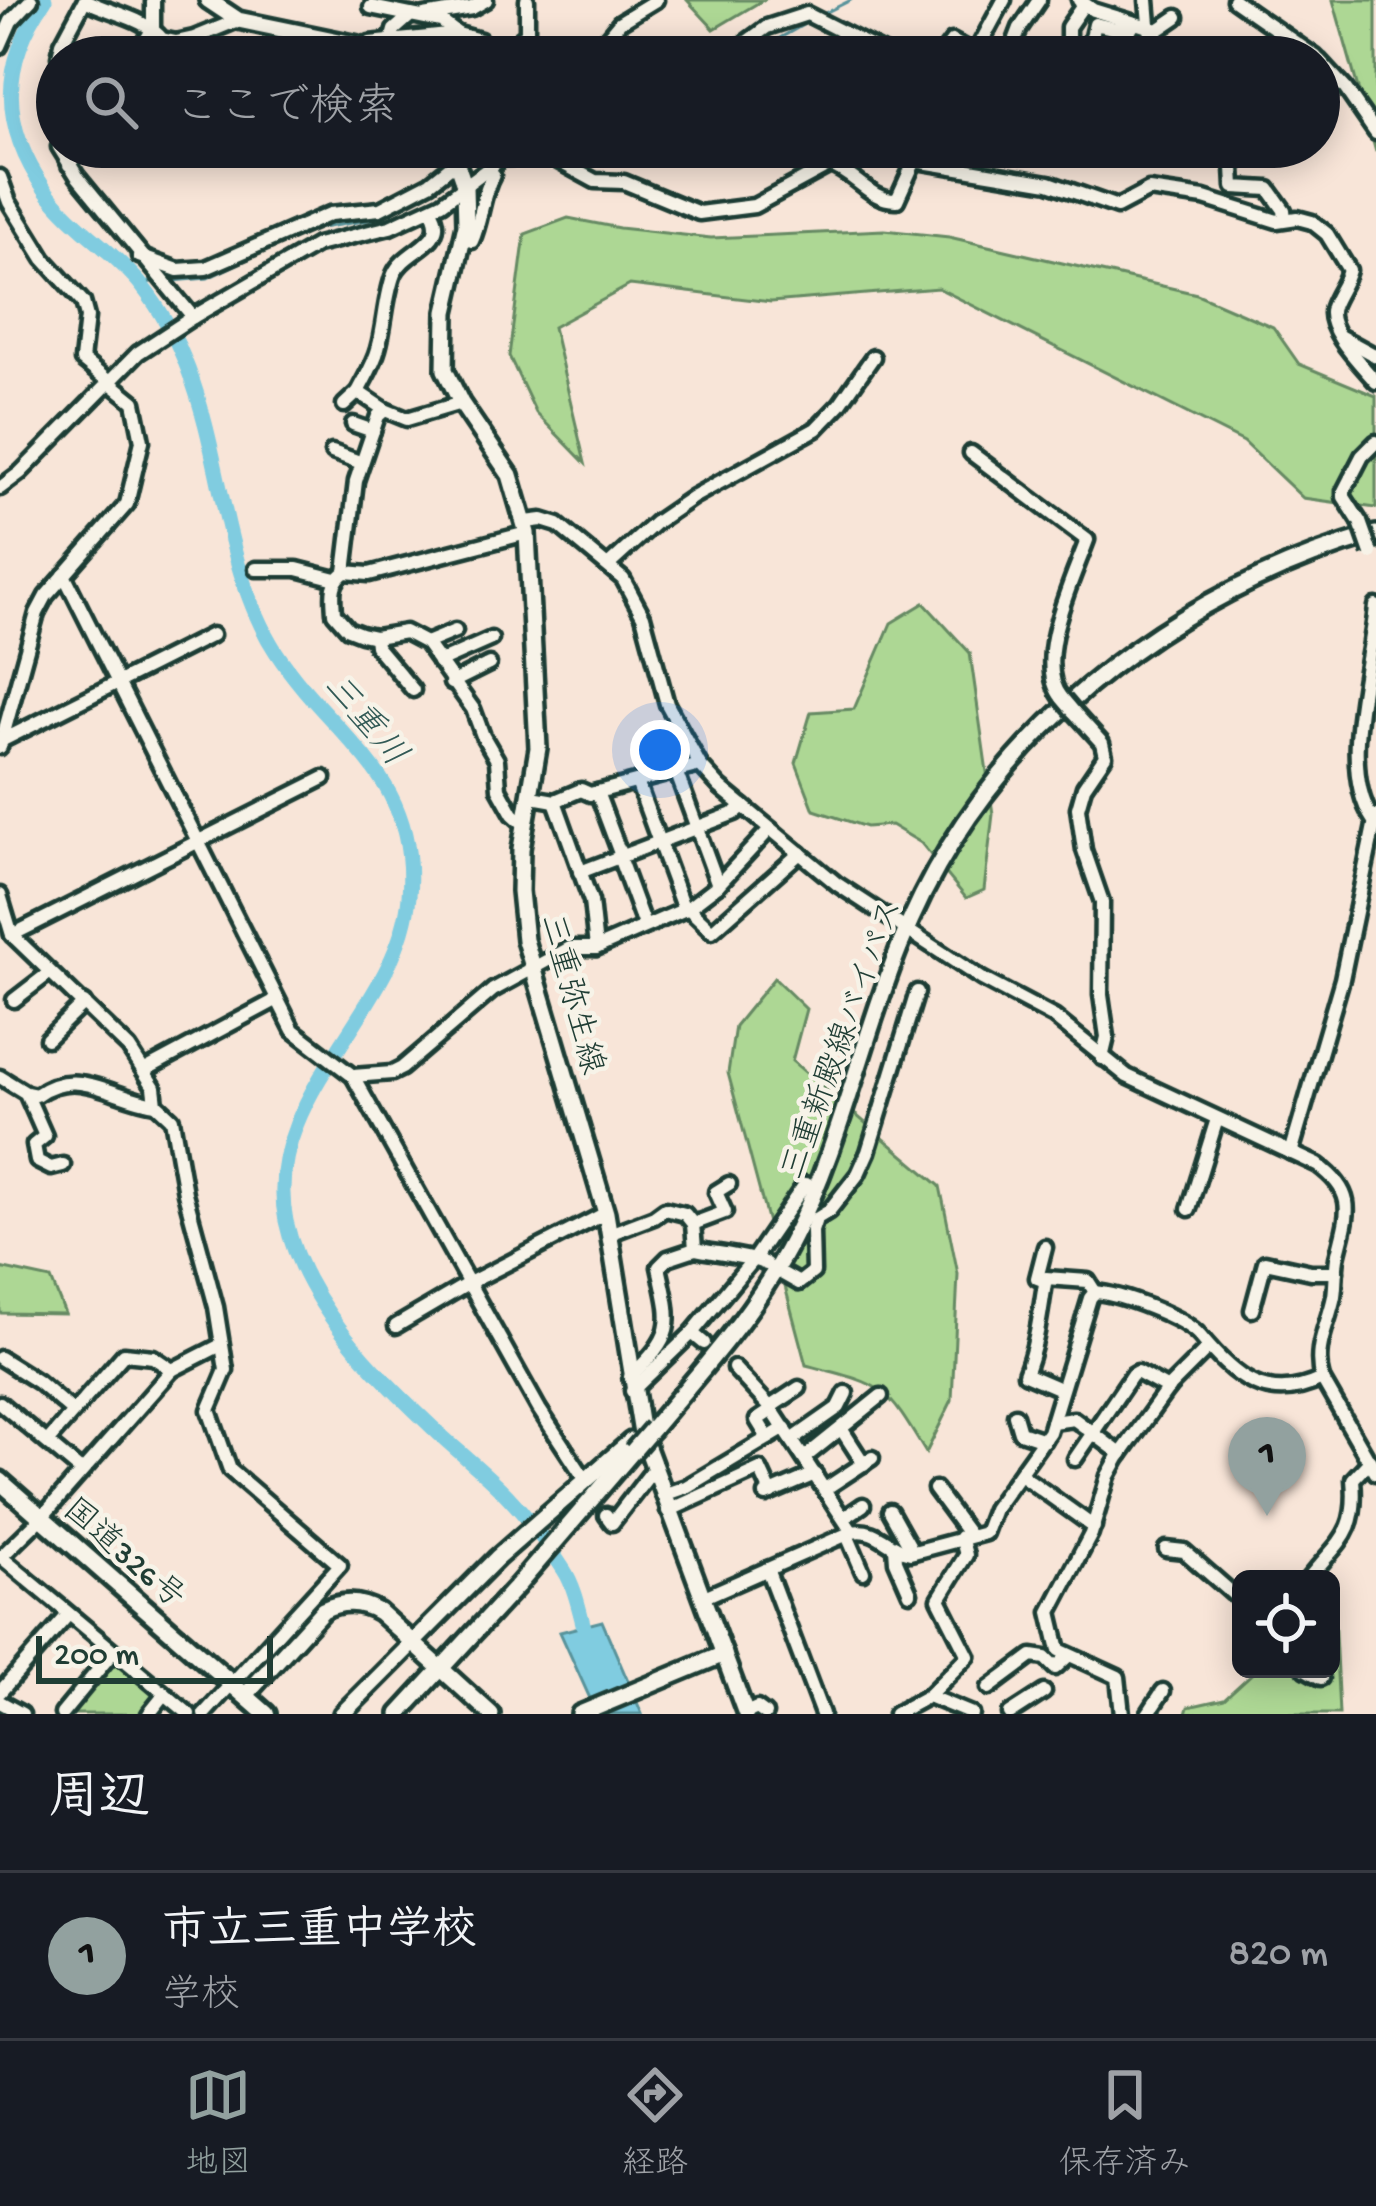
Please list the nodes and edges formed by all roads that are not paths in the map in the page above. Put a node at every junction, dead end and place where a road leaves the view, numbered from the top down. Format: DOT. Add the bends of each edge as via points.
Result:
graph roads {
  1 [pos="31,0"];
  2 [pos="85,0"];
  3 [pos="153,0"];
  4 [pos="208,0"];
  5 [pos="486,0"];
  6 [pos="527,0"];
  7 [pos="656,0"];
  8 [pos="1004,0"];
  9 [pos="1039,0"];
  10 [pos="1148,0"];
  11 [pos="1234,0"];
  12 [pos="1081,2"];
  13 [pos="371,7"];
  14 [pos="417,16"];
  15 [pos="1178,17"];
  16 [pos="238,20"];
  17 [pos="990,25"];
  18 [pos="1142,26"];
  19 [pos="153,28"];
  20 [pos="1020,28"];
  21 [pos="458,34"];
  22 [pos="66,36"];
  23 [pos="148,36"];
  24 [pos="160,36"];
  25 [pos="193,36"];
  26 [pos="315,36"];
  27 [pos="392,36"];
  28 [pos="449,36"];
  29 [pos="465,36"];
  30 [pos="523,36"];
  31 [pos="608,36"];
  32 [pos="755,36"];
  33 [pos="850,36"];
  34 [pos="984,36"];
  35 [pos="1017,36"];
  36 [pos="1068,36"];
  37 [pos="1092,36"];
  38 [pos="1146,36"];
  39 [pos="1286,36"];
  40 [pos="0,46"];
  41 [pos="1340,83"];
  42 [pos="1376,133"];
  43 [pos="71,168"];
  44 [pos="456,168"];
  45 [pos="458,168"];
  46 [pos="459,168"];
  47 [pos="490,168"];
  48 [pos="571,168"];
  49 [pos="824,168"];
  50 [pos="835,168"];
  51 [pos="913,168"];
  52 [pos="971,168"];
  53 [pos="1231,168"];
  54 [pos="0,177"];
  55 [pos="430,209"];
  56 [pos="1285,219"];
  57 [pos="463,239"];
  58 [pos="140,256"];
  59 [pos="190,319"];
  60 [pos="1341,338"];
  61 [pos="1376,356"];
  62 [pos="873,357"];
  63 [pos="111,380"];
  64 [pos="1376,382"];
  65 [pos="358,392"];
  66 [pos="461,403"];
  67 [pos="344,404"];
  68 [pos="385,410"];
  69 [pos="352,424"];
  70 [pos="373,431"];
  71 [pos="1376,442"];
  72 [pos="332,452"];
  73 [pos="971,453"];
  74 [pos="362,463"];
  75 [pos="0,488"];
  76 [pos="526,527"];
  77 [pos="1376,534"];
  78 [pos="1373,559"];
  79 [pos="610,564"];
  80 [pos="256,569"];
  81 [pos="64,575"];
  82 [pos="340,576"];
  83 [pos="1376,605"];
  84 [pos="455,631"];
  85 [pos="212,635"];
  86 [pos="375,637"];
  87 [pos="490,639"];
  88 [pos="426,644"];
  89 [pos="439,662"];
  90 [pos="489,664"];
  91 [pos="118,683"];
  92 [pos="451,683"];
  93 [pos="413,690"];
  94 [pos="0,744"];
  95 [pos="700,765"];
  96 [pos="676,772"];
  97 [pos="324,778"];
  98 [pos="637,782"];
  99 [pos="597,792"];
  100 [pos="532,796"];
  101 [pos="555,801"];
  102 [pos="743,806"];
  103 [pos="1375,818"];
  104 [pos="525,825"];
  105 [pos="697,828"];
  106 [pos="770,829"];
  107 [pos="198,842"];
  108 [pos="659,842"];
  109 [pos="800,853"];
  110 [pos="620,857"];
  111 [pos="580,872"];
  112 [pos="718,885"];
  113 [pos="0,895"];
  114 [pos="686,909"];
  115 [pos="644,925"];
  116 [pos="907,929"];
  117 [pos="12,935"];
  118 [pos="596,948"];
  119 [pos="533,970"];
  120 [pos="50,975"];
  121 [pos="917,992"];
  122 [pos="20,999"];
  123 [pos="276,1000"];
  124 [pos="84,1003"];
  125 [pos="47,1039"];
  126 [pos="1102,1058"];
  127 [pos="145,1070"];
  128 [pos="350,1072"];
  129 [pos="0,1077"];
  130 [pos="26,1093"];
  131 [pos="156,1104"];
  132 [pos="1217,1119"];
  133 [pos="1292,1153"];
  134 [pos="63,1166"];
  135 [pos="729,1184"];
  136 [pos="816,1188"];
  137 [pos="1189,1209"];
  138 [pos="606,1213"];
  139 [pos="693,1224"];
  140 [pos="608,1234"];
  141 [pos="1045,1247"];
  142 [pos="694,1249"];
  143 [pos="760,1260"];
  144 [pos="1336,1272"];
  145 [pos="783,1274"];
  146 [pos="471,1282"];
  147 [pos="1046,1282"];
  148 [pos="1095,1292"];
  149 [pos="1252,1310"];
  150 [pos="396,1326"];
  151 [pos="692,1333"];
  152 [pos="704,1343"];
  153 [pos="221,1345"];
  154 [pos="1207,1348"];
  155 [pos="0,1358"];
  156 [pos="734,1368"];
  157 [pos="172,1370"];
  158 [pos="1322,1379"];
  159 [pos="631,1384"];
  160 [pos="799,1388"];
  161 [pos="1060,1389"];
  162 [pos="1168,1389"];
  163 [pos="846,1393"];
  164 [pos="881,1396"];
  165 [pos="0,1403"];
  166 [pos="771,1409"];
  167 [pos="73,1412"];
  168 [pos="1015,1415"];
  169 [pos="1052,1422"];
  170 [pos="842,1430"];
  171 [pos="1092,1431"];
  172 [pos="788,1434"];
  173 [pos="768,1438"];
  174 [pos="1044,1439"];
  175 [pos="47,1442"];
  176 [pos="632,1446"];
  177 [pos="1121,1454"];
  178 [pos="804,1458"];
  179 [pos="1076,1459"];
  180 [pos="1373,1467"];
  181 [pos="652,1470"];
  182 [pos="81,1472"];
  183 [pos="580,1473"];
  184 [pos="814,1474"];
  185 [pos="1020,1474"];
  186 [pos="0,1481"];
  187 [pos="950,1482"];
  188 [pos="825,1489"];
  189 [pos="666,1503"];
  190 [pos="863,1505"];
  191 [pos="890,1511"];
  192 [pos="606,1515"];
  193 [pos="42,1517"];
  194 [pos="844,1518"];
  195 [pos="1094,1527"];
  196 [pos="849,1533"];
  197 [pos="965,1536"];
  198 [pos="896,1547"];
  199 [pos="1166,1550"];
  200 [pos="913,1552"];
  201 [pos="1,1557"];
  202 [pos="767,1569"];
  203 [pos="1316,1570"];
  204 [pos="863,1572"];
  205 [pos="910,1593"];
  206 [pos="1232,1593"];
  207 [pos="702,1598"];
  208 [pos="67,1616"];
  209 [pos="412,1642"];
  210 [pos="113,1652"];
  211 [pos="724,1654"];
  212 [pos="1068,1656"];
  213 [pos="442,1670"];
  214 [pos="989,1688"];
  215 [pos="238,1690"];
  216 [pos="1163,1691"];
  217 [pos="0,1692"];
  218 [pos="1044,1692"];
  219 [pos="165,1694"];
  220 [pos="928,1696"];
  221 [pos="0,1702"];
  222 [pos="588,1711"];
  223 [pos="746,1713"];
  224 [pos="22,1714"];
  225 [pos="62,1714"];
  226 [pos="149,1714"];
  227 [pos="189,1714"];
  228 [pos="204,1714"];
  229 [pos="266,1714"];
  230 [pos="342,1714"];
  231 [pos="399,1714"];
  232 [pos="491,1714"];
  233 [pos="765,1714"];
  234 [pos="822,1714"];
  235 [pos="895,1714"];
  236 [pos="972,1714"];
  237 [pos="1010,1714"];
  238 [pos="1122,1714"];
  239 [pos="1148,1714"];
  1 -- 40 [label="street"];
  2 -- 19 [label="street"];
  2 -- 22 [label="street"];
  3 -- 19 [label="street"];
  4 -- 16 [label="main road"];
  5 -- 14 [label="street"];
  6 -- 30 [label="street"];
  7 -- 31 [label="street"];
  8 -- 17 [label="street"];
  9 -- 20 [label="street"];
  10 -- 18 [label="street"];
  11 -- 39 [label="street"];
  12 -- 18 [label="street"];
  12 -- 36 [label="street"];
  13 -- 14 [label="street"];
  14 -- 21 [label="street"];
  14 -- 27 [label="street"];
  15 -- 18 [label="street" via="1158,30"];
  16 -- 25 [label="street"];
  16 -- 26 [label="main road"];
  17 -- 20 [label="street"];
  17 -- 34 [label="street"];
  18 -- 37 [label="street" via="1130,32 1095,24"];
  18 -- 38 [label="street"];
  19 -- 23 [label="street"];
  19 -- 24 [label="street"];
  20 -- 35 [label="street"];
  21 -- 28 [label="street"];
  21 -- 29 [label="street"];
  32 -- 33 [label="street" via="807,14"];
  41 -- 42 [label="street"];
  43 -- 58 [label="street"];
  44 -- 58 [label="street" via="380,209 330,214 206,268 178,270"];
  45 -- 55 [label="street"];
  46 -- 57 [label="main road, 三重弥生線"];
  47 -- 57 [label="street" via="478,228 472,241"];
  48 -- 49 [label="street" via="699,213 754,206"];
  50 -- 51 [label="street" via="892,202"];
  52 -- 56 [label="street" via="1117,207 1149,190"];
  53 -- 56 [label="street" via="1238,189 1275,193"];
  54 -- 63 [label="street" via="44,259 83,302 82,360"];
  55 -- 59 [label="street" via="316,245"];
  55 -- 65 [label="street" via="437,230 395,272 378,350"];
  56 -- 60 [label="street" via="1321,226 1348,270 1330,319"];
  57 -- 66 [label="main road, 三重弥生線" via="442,352"];
  58 -- 59 [label="street"];
  59 -- 63 [label="street"];
  60 -- 61 [label="street"];
  60 -- 64 [label="street"];
  62 -- 79 [label="street" via="816,429 693,497"];
  63 -- 75 [label="street"];
  63 -- 81 [label="street" via="141,422 127,504"];
  65 -- 67 [label="street"];
  65 -- 68 [label="street"];
  66 -- 68 [label="street" via="407,419"];
  66 -- 76 [label="main road, 三重弥生線" via="510,475"];
  68 -- 70 [label="street"];
  69 -- 70 [label="street"];
  70 -- 74 [label="street"];
  71 -- 78 [label="street, bridge" via="1344,491"];
  72 -- 74 [label="street"];
  73 -- 126 [label="street, bridge" via="1087,540 1059,617 1051,675 1105,756 1078,808 1102,902"];
  74 -- 82 [label="street"];
  76 -- 79 [label="street" via="558,525"];
  76 -- 82 [label="street"];
  76 -- 100 [label="main road, 三重弥生線" via="538,748"];
  77 -- 116 [label="main road, 三重新殿線バイパス" via="1223,592 1114,664 1001,776"];
  79 -- 95 [label="street" via="638,603 667,704"];
  80 -- 82 [label="street"];
  81 -- 91 [label="street"];
  81 -- 94 [label="street" via="38,613"];
  82 -- 86 [label="street" via="339,622"];
  83 -- 103 [label="street" via="1358,759"];
  84 -- 88 [label="street"];
  85 -- 91 [label="street"];
  86 -- 88 [label="street" via="405,632"];
  86 -- 93 [label="street"];
  87 -- 89 [label="street"];
  88 -- 89 [label="street"];
  89 -- 92 [label="street"];
  90 -- 92 [label="street"];
  91 -- 94 [label="street"];
  91 -- 107 [label="street"];
  92 -- 104 [label="street" via="473,709 497,760 499,789"];
  95 -- 96 [label="street"];
  95 -- 102 [label="street"];
  96 -- 98 [label="street"];
  96 -- 105 [label="street"];
  97 -- 107 [label="street"];
  98 -- 99 [label="street"];
  98 -- 108 [label="street"];
  99 -- 101 [label="street"];
  99 -- 110 [label="street"];
  100 -- 101 [label="street"];
  100 -- 104 [label="main road, 三重弥生線"];
  101 -- 111 [label="street"];
  102 -- 105 [label="street"];
  102 -- 106 [label="street"];
  103 -- 133 [label="street" via="1342,979"];
  104 -- 119 [label="main road, 三重弥生線" via="521,915"];
  105 -- 108 [label="street"];
  105 -- 112 [label="street"];
  106 -- 109 [label="street"];
  106 -- 112 [label="street"];
  107 -- 117 [label="street"];
  107 -- 123 [label="street"];
  108 -- 110 [label="street"];
  108 -- 114 [label="street"];
  109 -- 114 [label="street" via="712,932"];
  109 -- 116 [label="street"];
  110 -- 111 [label="street"];
  110 -- 115 [label="street"];
  111 -- 118 [label="street"];
  112 -- 114 [label="street"];
  113 -- 117 [label="street"];
  114 -- 115 [label="street"];
  115 -- 118 [label="street"];
  116 -- 126 [label="street" via="1054,1017"];
  116 -- 136 [label="main road, 三重新殿線バイパス"];
  117 -- 120 [label="street"];
  118 -- 119 [label="street" via="570,949"];
  119 -- 128 [label="street" via="493,990 402,1068"];
  119 -- 138 [label="main road, 三重弥生線"];
  120 -- 122 [label="street"];
  120 -- 124 [label="street"];
  121 -- 145 [label="street" via="868,1152 816,1219 813,1272 799,1283"];
  123 -- 127 [label="street"];
  123 -- 128 [label="street" via="300,1037"];
  124 -- 125 [label="street"];
  124 -- 127 [label="street"];
  126 -- 132 [label="street"];
  127 -- 131 [label="street"];
  128 -- 146 [label="street"];
  129 -- 130 [label="street"];
  130 -- 131 [label="street" via="87,1083"];
  130 -- 134 [label="street" via="45,1136 34,1145 37,1161"];
  131 -- 153 [label="street" via="172,1120"];
  132 -- 133 [label="street"];
  132 -- 137 [label="street"];
  133 -- 144 [label="street" via="1342,1189 1349,1221"];
  135 -- 139 [label="street" via="716,1192 725,1212"];
  136 -- 143 [label="street" via="805,1184"];
  136 -- 176 [label="main road, 三重新殿線バイパス, bridge" via="764,1289 720,1351"];
  138 -- 140 [label="main road, 三重弥生線"];
  138 -- 146 [label="street"];
  139 -- 140 [label="street" via="664,1209"];
  139 -- 142 [label="street"];
  140 -- 159 [label="main road, 三重弥生線"];
  141 -- 147 [label="street" via="1037,1278"];
  142 -- 143 [label="street"];
  142 -- 159 [label="street" via="661,1262 671,1321"];
  143 -- 151 [label="street"];
  144 -- 149 [label="street" via="1265,1262"];
  144 -- 158 [label="street" via="1318,1351"];
  146 -- 150 [label="street"];
  146 -- 183 [label="street"];
  147 -- 148 [label="street" via="1088,1282"];
  147 -- 161 [label="street" via="1025,1374"];
  148 -- 154 [label="street" via="1167,1315"];
  148 -- 161 [label="street"];
  151 -- 152 [label="street"];
  151 -- 159 [label="street"];
  153 -- 157 [label="street"];
  153 -- 215 [label="street" via="226,1370 209,1410 230,1470 340,1564"];
  154 -- 158 [label="street" via="1251,1385"];
  154 -- 162 [label="street"];
  155 -- 167 [label="street"];
  156 -- 166 [label="street"];
  157 -- 167 [label="street" via="153,1357 124,1354"];
  157 -- 182 [label="street"];
  158 -- 180 [label="street"];
  159 -- 181 [label="main road, 三重弥生線"];
  160 -- 166 [label="street"];
  161 -- 169 [label="street"];
  162 -- 171 [label="street" via="1137,1372"];
  162 -- 177 [label="street"];
  163 -- 172 [label="street" via="838,1407"];
  164 -- 170 [label="street"];
  165 -- 175 [label="street"];
  166 -- 172 [label="street"];
  166 -- 173 [label="street" via="758,1420"];
  167 -- 175 [label="street"];
  168 -- 174 [label="street" via="1020,1432"];
  169 -- 171 [label="street" via="1069,1418"];
  169 -- 174 [label="street"];
  170 -- 178 [label="street"];
  170 -- 188 [label="street" via="868,1461"];
  171 -- 177 [label="street"];
  171 -- 179 [label="street"];
  172 -- 173 [label="street"];
  172 -- 178 [label="street"];
  173 -- 189 [label="street"];
  174 -- 185 [label="street"];
  175 -- 182 [label="street"];
  176 -- 209 [label="main road, 三重新殿線バイパス" via="497,1558"];
  176 -- 213 [label="main road, 三重新殿線バイパス"];
  177 -- 195 [label="street"];
  178 -- 184 [label="street"];
  180 -- 203 [label="street" via="1353,1479 1356,1506 1346,1536"];
  181 -- 189 [label="main road, 三重弥生線"];
  181 -- 192 [label="street" via="612,1523"];
  182 -- 193 [label="street"];
  184 -- 188 [label="street"];
  184 -- 189 [label="street" via="767,1495 760,1469"];
  185 -- 195 [label="street"];
  185 -- 197 [label="street" via="985,1533"];
  186 -- 193 [label="highway, 国道326号"];
  187 -- 197 [label="street" via="936,1490"];
  188 -- 194 [label="street"];
  189 -- 207 [label="main road, 三重弥生線"];
  190 -- 194 [label="street"];
  191 -- 200 [label="street"];
  193 -- 201 [label="street"];
  193 -- 215 [label="highway, 国道326号"];
  194 -- 196 [label="street"];
  195 -- 212 [label="street" via="1049,1612 1055,1642"];
  196 -- 198 [label="street" via="874,1532"];
  196 -- 202 [label="street"];
  196 -- 204 [label="street"];
  197 -- 200 [label="street"];
  197 -- 220 [label="street" via="966,1555 939,1598 968,1656"];
  198 -- 200 [label="street"];
  198 -- 205 [label="street"];
  199 -- 206 [label="street" via="1184,1551"];
  201 -- 208 [label="street"];
  202 -- 207 [label="street"];
  202 -- 234 [label="street"];
  207 -- 211 [label="main road, 三重弥生線"];
  208 -- 210 [label="street"];
  208 -- 217 [label="street"];
  209 -- 213 [label="main road"];
  209 -- 215 [label="main road" via="371,1607 338,1604"];
  209 -- 230 [label="main road"];
  210 -- 219 [label="street"];
  210 -- 225 [label="street"];
  211 -- 222 [label="main road"];
  211 -- 223 [label="main road, 三重弥生線"];
  212 -- 214 [label="street" via="1055,1668 1032,1656"];
  212 -- 238 [label="street" via="1116,1674"];
  213 -- 231 [label="main road"];
  213 -- 232 [label="main road"];
  215 -- 228 [label="street"];
  215 -- 229 [label="highway, 国道326号"];
  216 -- 239 [label="street"];
  218 -- 237 [label="street"];
  219 -- 226 [label="street"];
  219 -- 227 [label="street"];
  220 -- 235 [label="street"];
  220 -- 236 [label="street"];
  221 -- 224 [label="street"];
  223 -- 233 [label="street"];
}
